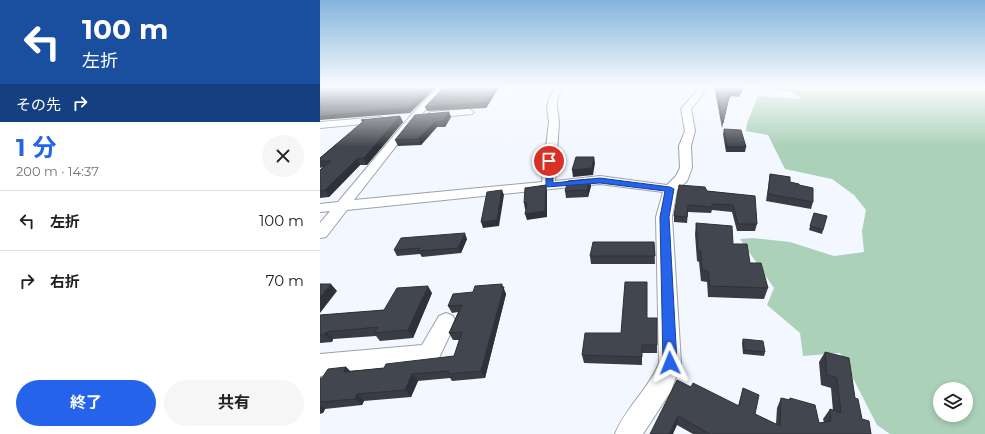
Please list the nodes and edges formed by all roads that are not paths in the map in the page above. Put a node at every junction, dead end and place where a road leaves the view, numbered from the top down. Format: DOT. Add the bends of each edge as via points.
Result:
graph roads {
  1 [pos="425,106"];
  2 [pos="552,106"];
  3 [pos="688,106"];
  4 [pos="469,112"];
  5 [pos="416,116"];
  6 [pos="320,125"];
  7 [pos="548,186"];
  8 [pos="670,189"];
  9 [pos="343,206"];
  10 [pos="320,208"];
  11 [pos="320,233"];
  12 [pos="446,322"];
  13 [pos="320,365"];
  14 [pos="628,434"];
  1 -- 5 [label="street"];
  2 -- 7 [label="street" via="554,122"];
  3 -- 8 [label="street" via="690,131 685,146 686,168 682,178"];
  4 -- 5 [label="street"];
  5 -- 6 [label="street"];
  5 -- 9 [label="street"];
  7 -- 8 [label="street" via="600,180"];
  7 -- 9 [label="street"];
  8 -- 14 [label="street" via="664,217 670,363 663,384"];
  9 -- 10 [label="street"];
  9 -- 11 [label="street"];
  12 -- 13 [label="street" via="429,354"];
}
